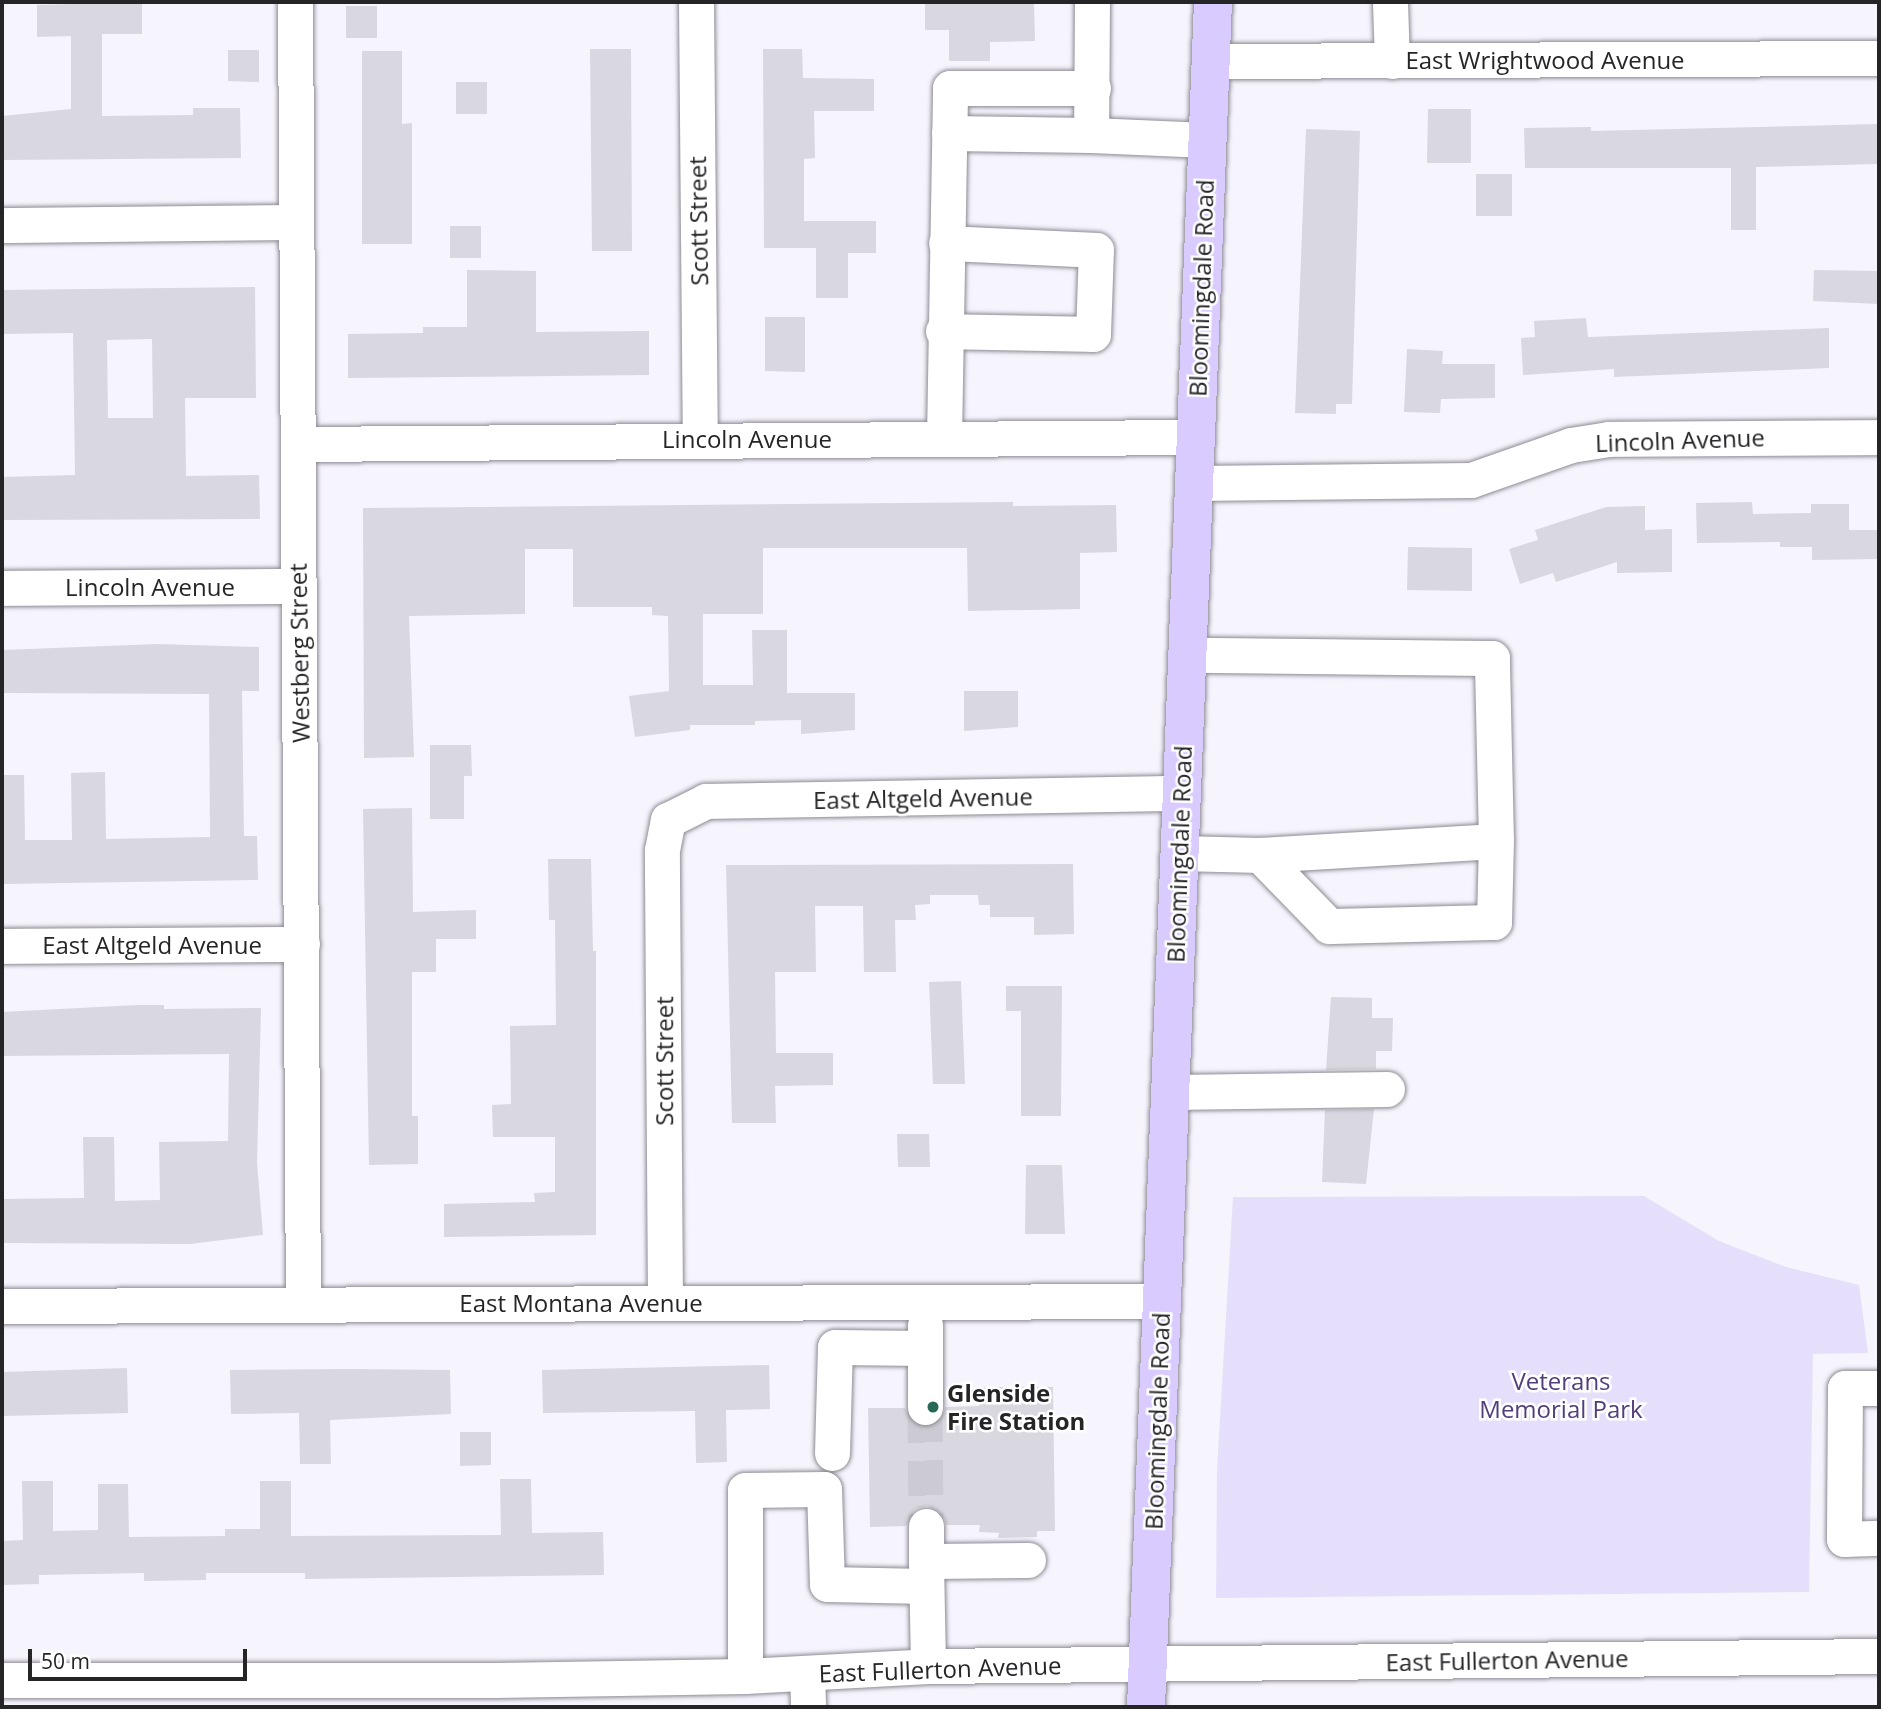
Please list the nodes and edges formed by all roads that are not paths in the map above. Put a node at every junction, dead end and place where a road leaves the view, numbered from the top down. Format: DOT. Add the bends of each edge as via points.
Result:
graph roads {
  1 [pos="295,2"];
  2 [pos="696,2"];
  3 [pos="1092,2"];
  4 [pos="1213,2"];
  5 [pos="1390,2"];
  6 [pos="1879,58"];
  7 [pos="1210,61"];
  8 [pos="1392,61"];
  9 [pos="1093,88"];
  10 [pos="949,133"];
  11 [pos="1091,135"];
  12 [pos="1207,140"];
  13 [pos="296,222"];
  14 [pos="2,225"];
  15 [pos="946,243"];
  16 [pos="943,331"];
  17 [pos="1195,437"];
  18 [pos="1879,437"];
  19 [pos="944,438"];
  20 [pos="700,439"];
  21 [pos="299,444"];
  22 [pos="1193,482"];
  23 [pos="298,586"];
  24 [pos="2,588"];
  25 [pos="1187,655"];
  26 [pos="1181,793"];
  27 [pos="668,820"];
  28 [pos="1496,841"];
  29 [pos="1179,853"];
  30 [pos="1260,855"];
  31 [pos="302,944"];
  32 [pos="2,946"];
  33 [pos="1387,1089"];
  34 [pos="1171,1092"];
  35 [pos="925,1301"];
  36 [pos="1161,1301"];
  37 [pos="665,1302"];
  38 [pos="303,1304"];
  39 [pos="2,1306"];
  40 [pos="925,1348"];
  41 [pos="1879,1388"];
  42 [pos="925,1407"];
  43 [pos="832,1453"];
  44 [pos="926,1526"];
  45 [pos="1879,1538"];
  46 [pos="1028,1560"];
  47 [pos="926,1573"];
  48 [pos="1879,1656"];
  49 [pos="1148,1663"];
  50 [pos="929,1666"];
  51 [pos="745,1676"];
  52 [pos="2,1681"];
  53 [pos="807,1690"];
  54 [pos="445,1694"];
  55 [pos="492,1694"];
  56 [pos="1146,1707"];
  1 -- 13 [label="street, Westberg Street"];
  2 -- 20 [label="street, Scott Street"];
  3 -- 9 [label="street"];
  4 -- 7 [label="main road, Bloomingdale Road"];
  5 -- 8 [label="street"];
  6 -- 8 [label="street, East Wrightwood Avenue"];
  7 -- 8 [label="street, East Wrightwood Avenue"];
  7 -- 12 [label="main road, Bloomingdale Road"];
  9 -- 10 [label="street" via="950,88"];
  9 -- 11 [label="street"];
  10 -- 11 [label="street"];
  10 -- 15 [label="street"];
  11 -- 12 [label="street"];
  12 -- 17 [label="main road, Bloomingdale Road"];
  13 -- 14 [label="street"];
  13 -- 21 [label="street, Westberg Street"];
  15 -- 16 [label="street"];
  15 -- 16 [label="street" via="1096,250 1093,334"];
  16 -- 19 [label="street"];
  17 -- 19 [label="street, Lincoln Avenue"];
  17 -- 22 [label="main road, Bloomingdale Road"];
  18 -- 22 [label="street, Lincoln Avenue" via="1609,439 1571,445 1471,480"];
  19 -- 20 [label="street, Lincoln Avenue"];
  20 -- 21 [label="street, Lincoln Avenue"];
  21 -- 23 [label="street, Westberg Street"];
  22 -- 25 [label="main road, Bloomingdale Road"];
  23 -- 24 [label="street, Lincoln Avenue"];
  23 -- 31 [label="street, Westberg Street"];
  25 -- 26 [label="main road, Bloomingdale Road"];
  25 -- 28 [label="street" via="1492,658"];
  26 -- 27 [label="street, East Altgeld Avenue" via="706,801"];
  26 -- 29 [label="main road, Bloomingdale Road"];
  27 -- 37 [label="street, Scott Street" via="662,850"];
  28 -- 30 [label="street"];
  28 -- 30 [label="street" via="1494,922 1329,926"];
  29 -- 30 [label="street"];
  29 -- 34 [label="main road, Bloomingdale Road"];
  31 -- 32 [label="street, East Altgeld Avenue"];
  31 -- 38 [label="street, Westberg Street"];
  33 -- 34 [label="street"];
  34 -- 36 [label="main road, Bloomingdale Road"];
  35 -- 36 [label="street, East Montana Avenue"];
  35 -- 37 [label="street, East Montana Avenue"];
  35 -- 40 [label="street"];
  36 -- 49 [label="main road, Bloomingdale Road"];
  37 -- 38 [label="street, East Montana Avenue"];
  38 -- 39 [label="street, East Montana Avenue"];
  40 -- 42 [label="street"];
  40 -- 43 [label="street" via="835,1347"];
  41 -- 45 [label="street" via="1845,1388 1844,1539"];
  44 -- 47 [label="street"];
  46 -- 47 [label="street"];
  47 -- 50 [label="street"];
  47 -- 51 [label="street" via="827,1584 824,1489 745,1490"];
  48 -- 49 [label="street, East Fullerton Avenue"];
  49 -- 50 [label="street, East Fullerton Avenue"];
  49 -- 56 [label="main road, Bloomingdale Road"];
  50 -- 53 [label="street, East Fullerton Avenue"];
  51 -- 53 [label="street, East Fullerton Avenue"];
  51 -- 55 [label="street, East Fullerton Avenue"];
  52 -- 54 [label="street, East Fullerton Avenue"];
  54 -- 55 [label="street, East Fullerton Avenue"];
}
